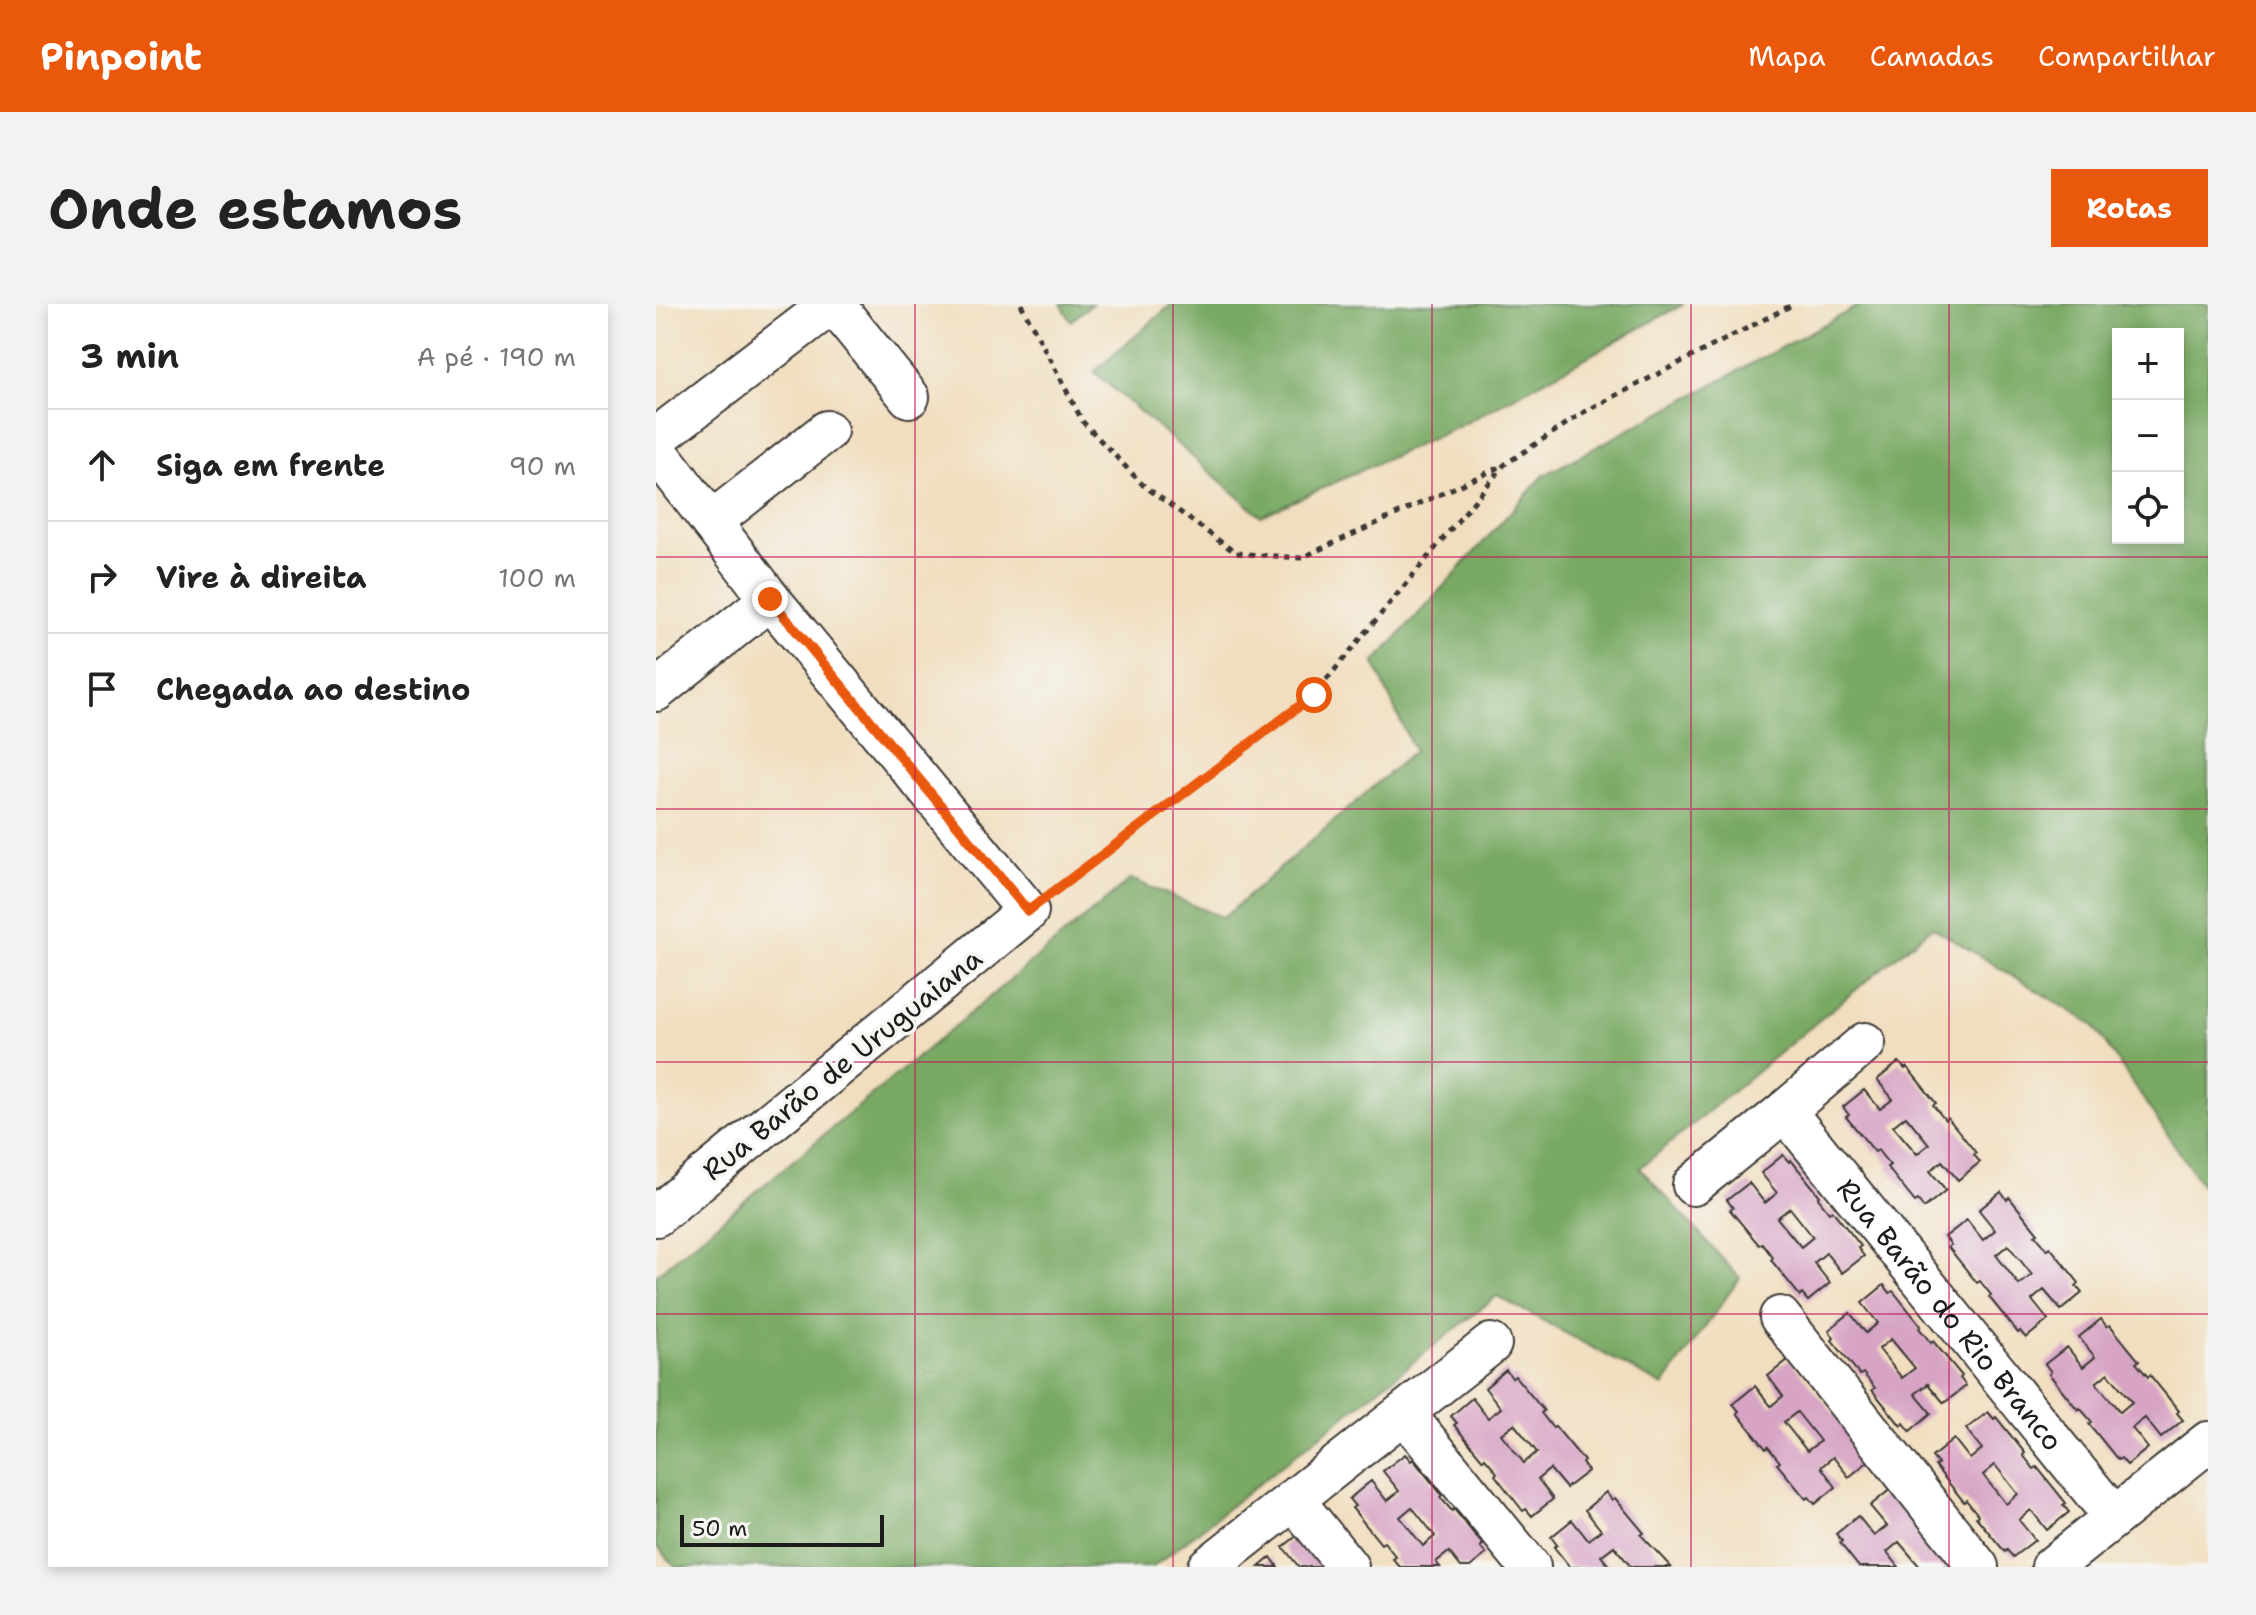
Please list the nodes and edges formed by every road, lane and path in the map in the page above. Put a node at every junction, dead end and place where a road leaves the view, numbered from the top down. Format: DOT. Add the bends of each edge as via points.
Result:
graph roads {
  1 [pos="832,304"];
  2 [pos="1021,304"];
  3 [pos="1794,304"];
  4 [pos="909,397"];
  5 [pos="827,431"];
  6 [pos="656,438"];
  7 [pos="656,450"];
  8 [pos="1504,465"];
  9 [pos="711,522"];
  10 [pos="770,599"];
  11 [pos="656,691"];
  12 [pos="1028,911"];
  13 [pos="1865,1043"];
  14 [pos="1785,1111"];
  15 [pos="1693,1185"];
  16 [pos="656,1216"];
  17 [pos="1780,1317"];
  18 [pos="1491,1344"];
  19 [pos="1404,1413"];
  20 [pos="2208,1442"];
  21 [pos="1294,1500"];
  22 [pos="2114,1517"];
  23 [pos="1208,1567"];
  24 [pos="1348,1567"];
  25 [pos="1530,1567"];
  26 [pos="1978,1567"];
  27 [pos="2052,1567"];
  1 -- 4 [label="street"];
  1 -- 6 [label="street"];
  2 -- 8 [label="path" via="1083,422 1143,485 1236,553 1301,558"];
  3 -- 8 [label="path" via="1584,412"];
  5 -- 9 [label="street"];
  7 -- 9 [label="street"];
  8 -- 12 [label="path" via="1314,695"];
  9 -- 10 [label="street"];
  10 -- 11 [label="street"];
  10 -- 12 [label="street"];
  12 -- 16 [label="street, Rua Barão de Uruguaiana"];
  13 -- 14 [label="street"];
  14 -- 15 [label="street"];
  14 -- 22 [label="street, Rua Barão do Rio Branco"];
  17 -- 26 [label="street"];
  18 -- 19 [label="street"];
  19 -- 21 [label="street"];
  19 -- 25 [label="street"];
  20 -- 22 [label="street"];
  21 -- 23 [label="street"];
  21 -- 24 [label="street"];
  22 -- 27 [label="street"];
}
